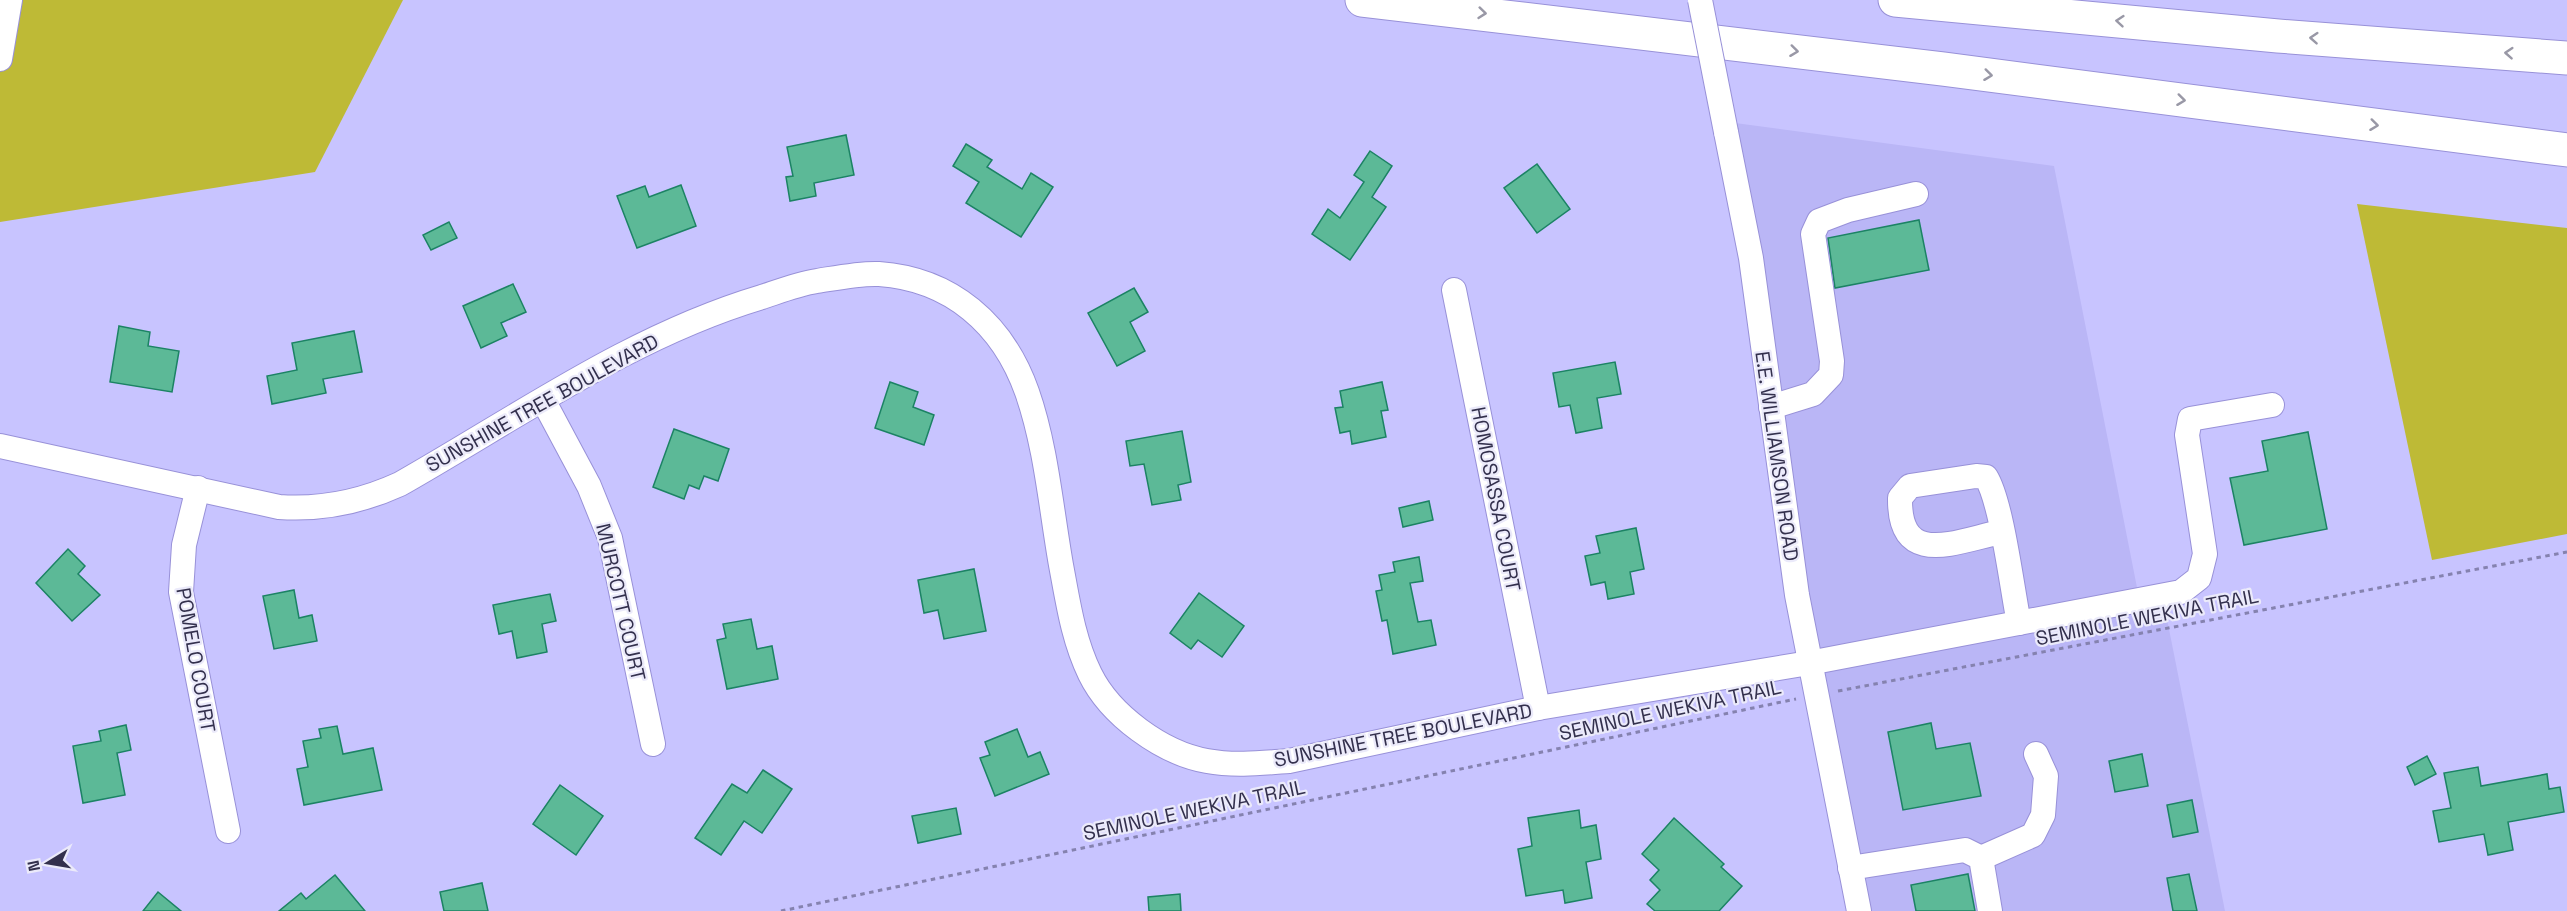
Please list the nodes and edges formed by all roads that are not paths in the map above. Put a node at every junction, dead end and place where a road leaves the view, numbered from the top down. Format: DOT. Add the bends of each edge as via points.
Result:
graph roads {
  1 [pos="9,0"];
  2 [pos="1362,0"];
  3 [pos="1700,0"];
  4 [pos="1895,0"];
  5 [pos="2567,58"];
  6 [pos="0,59"];
  7 [pos="2567,150"];
  8 [pos="1916,194"];
  9 [pos="1454,290"];
  10 [pos="543,400"];
  11 [pos="2272,405"];
  12 [pos="1771,407"];
  13 [pos="0,446"];
  14 [pos="198,488"];
  15 [pos="2001,532"];
  16 [pos="2019,623"];
  17 [pos="1809,663"];
  18 [pos="1538,708"];
  19 [pos="653,744"];
  20 [pos="2036,754"];
  21 [pos="228,831"];
  22 [pos="1981,858"];
  23 [pos="1850,868"];
  24 [pos="1858,911"];
  25 [pos="1990,911"];
  1 -- 6 [label="street"];
  2 -- 7 [label="highway, one-way" via="1943,69"];
  3 -- 12 [label="street, E.E. WILLIAMSON ROAD, bridge" via="1751,258"];
  5 -- 4 [label="highway, one-way"];
  8 -- 12 [label="street" via="1819,221 1813,234 1831,375 1813,394"];
  9 -- 18 [label="street, HOMOSASSA COURT"];
  10 -- 14 [label="street, SUNSHINE TREE BOULEVARD" via="400,484 340,505 279,507"];
  10 -- 18 [label="street, SUNSHINE TREE BOULEVARD" via="632,348 735,305 815,281 878,274 931,284 970,306 1000,340 1027,391 1074,635 1091,677 1117,710 1163,746 1207,761 1289,761"];
  10 -- 19 [label="street, MURCOTT COURT" via="589,486 610,538"];
  11 -- 16 [label="street, SUNSHINE TREE BOULEVARD" via="2190,418 2187,435 2205,554 2199,579 2181,592"];
  12 -- 17 [label="street, E.E. WILLIAMSON ROAD"];
  13 -- 14 [label="street, SUNSHINE TREE BOULEVARD"];
  14 -- 21 [label="street, POMELO COURT" via="184,545 180,592"];
  15 -- 16 [label="street"];
  16 -- 17 [label="street, SUNSHINE TREE BOULEVARD"];
  17 -- 18 [label="street, SUNSHINE TREE BOULEVARD"];
  17 -- 23 [label="street, E.E. WILLIAMSON ROAD"];
  20 -- 22 [label="street" via="2046,776 2043,815 2033,835"];
  22 -- 23 [label="street" via="1965,850"];
  22 -- 25 [label="street"];
  23 -- 24 [label="street, E.E. WILLIAMSON ROAD"];
}
